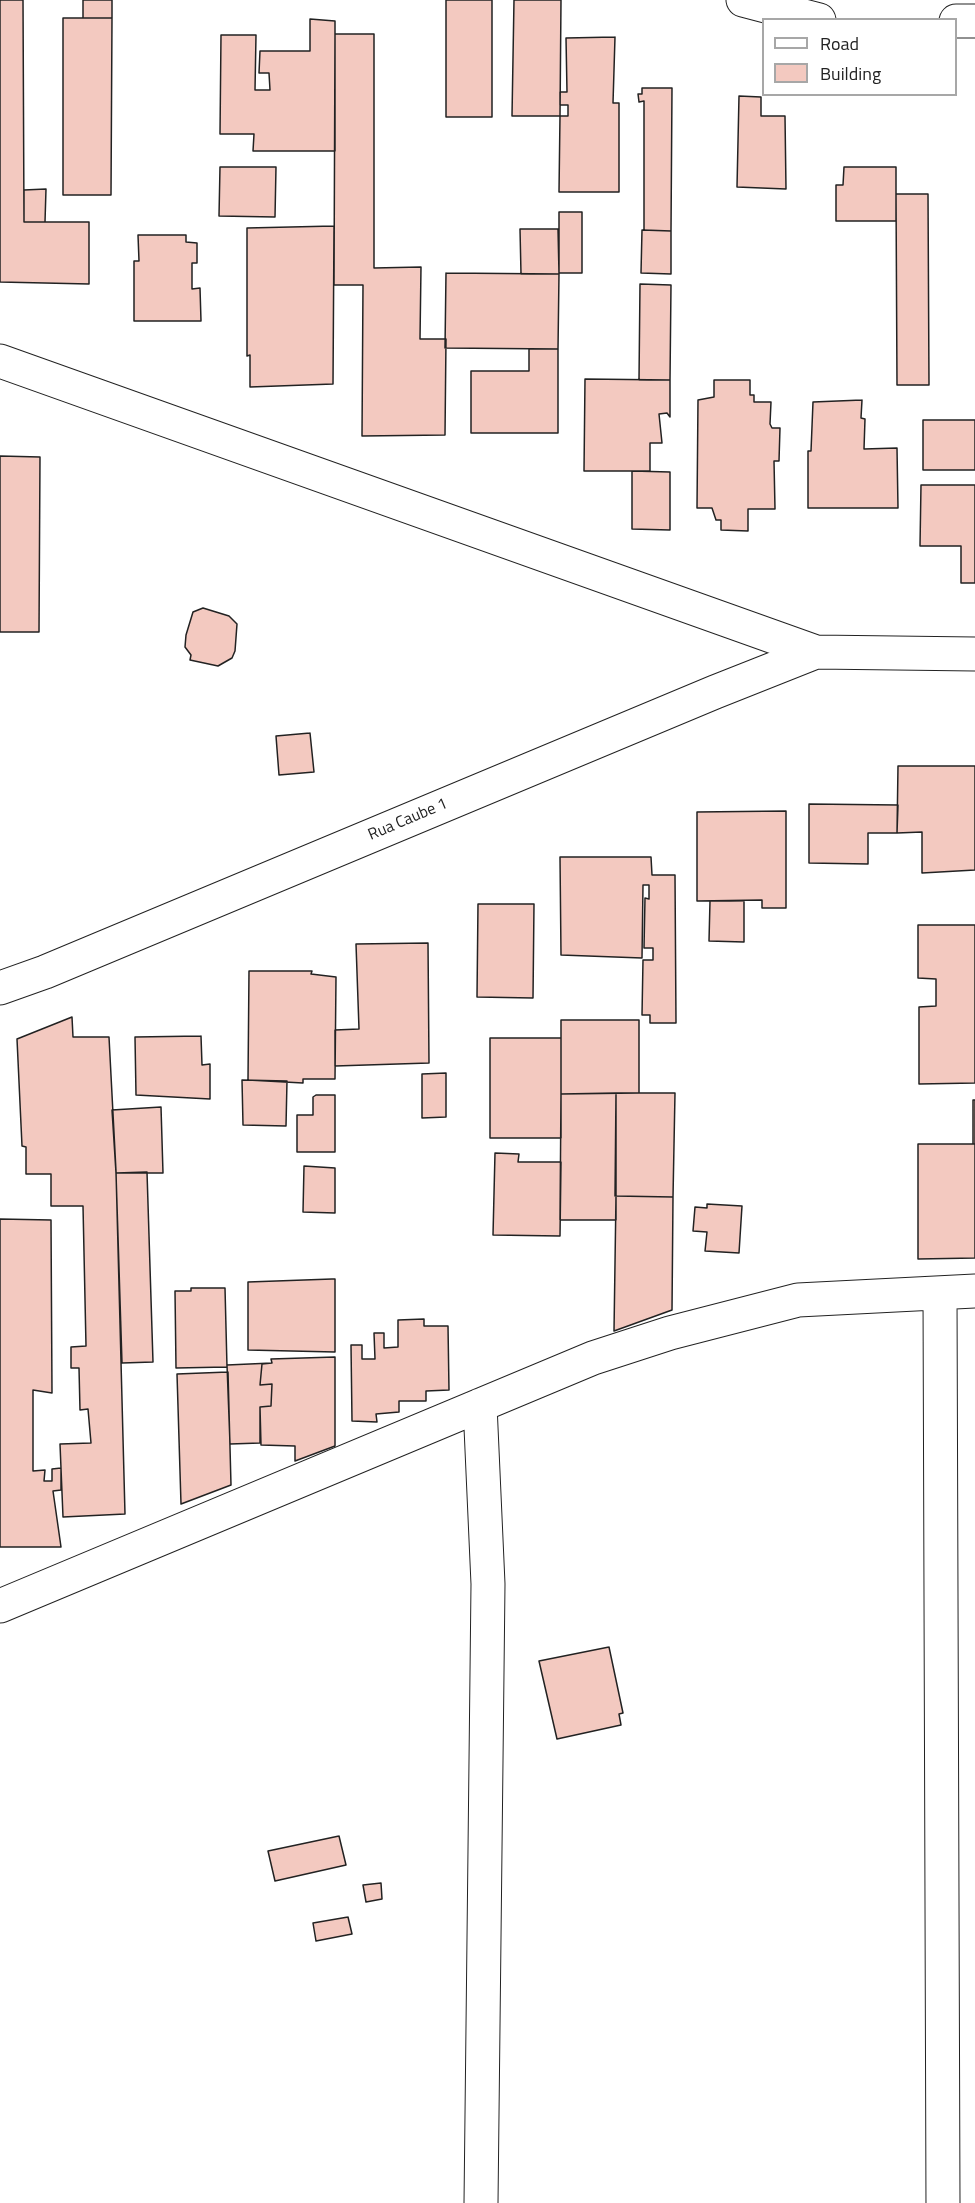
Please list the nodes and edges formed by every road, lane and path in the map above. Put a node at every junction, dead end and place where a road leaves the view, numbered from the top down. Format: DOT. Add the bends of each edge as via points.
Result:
graph roads {
  1 [pos="743,0"];
  2 [pos="810,18"];
  3 [pos="957,21"];
  4 [pos="975,21"];
  5 [pos="0,361"];
  6 [pos="816,652"];
  7 [pos="975,654"];
  8 [pos="0,988"];
  9 [pos="975,1291"];
  10 [pos="940,1293"];
  11 [pos="480,1405"];
  12 [pos="0,1606"];
  13 [pos="481,2203"];
  14 [pos="943,2203"];
  1 -- 2 [label="street"];
  3 -- 4 [label="street"];
  5 -- 6 [label="street"];
  6 -- 7 [label="street"];
  6 -- 8 [label="street, Rua Caube 1"];
  9 -- 10 [label="street"];
  10 -- 11 [label="street" via="798,1300 670,1333"];
  10 -- 14 [label="street"];
  11 -- 12 [label="street"];
  11 -- 13 [label="street" via="488,1584"];
}
